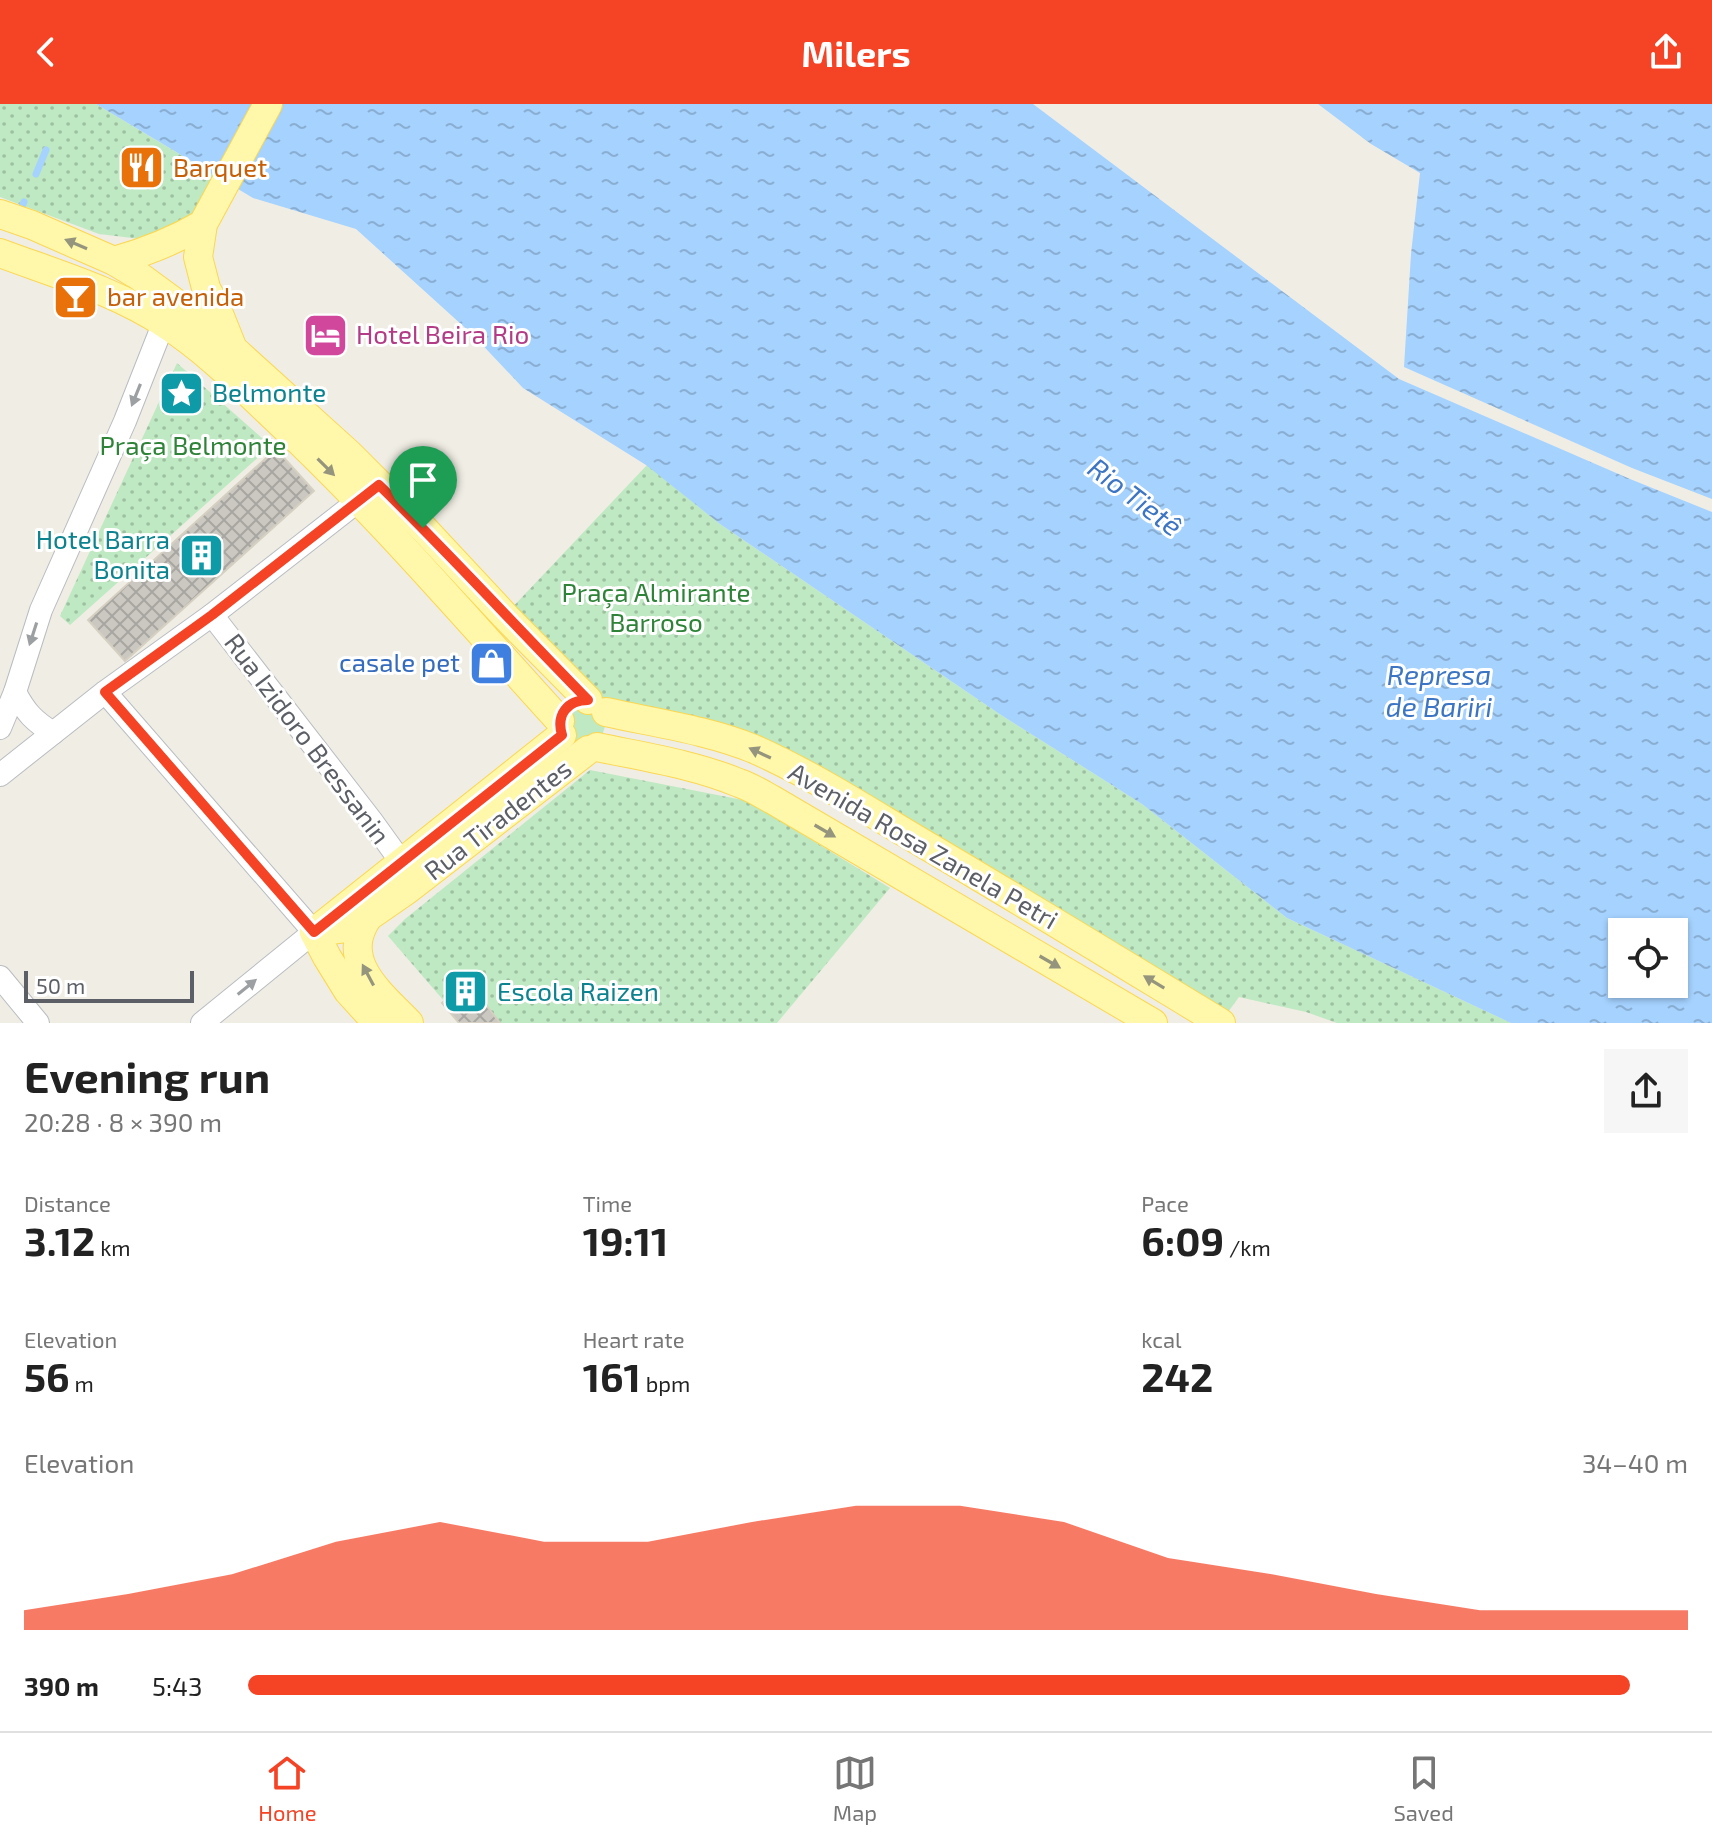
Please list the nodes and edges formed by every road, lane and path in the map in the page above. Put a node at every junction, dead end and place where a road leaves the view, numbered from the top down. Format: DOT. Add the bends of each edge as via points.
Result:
graph roads {
  1 [pos="268,104"];
  2 [pos="14,219"];
  3 [pos="203,224"];
  4 [pos="8,256"];
  5 [pos="114,261"];
  6 [pos="164,322"];
  7 [pos="233,349"];
  8 [pos="369,493"];
  9 [pos="212,615"];
  10 [pos="15,692"];
  11 [pos="105,692"];
  12 [pos="597,706"];
  13 [pos="0,728"];
  14 [pos="561,728"];
  15 [pos="53,733"];
  16 [pos="592,748"];
  17 [pos="0,775"];
  18 [pos="402,863"];
  19 [pos="368,917"];
  20 [pos="314,932"];
  21 [pos="0,977"];
  22 [pos="38,1023"];
  23 [pos="202,1023"];
  24 [pos="377,1023"];
  25 [pos="409,1023"];
  26 [pos="1153,1023"];
  27 [pos="1221,1023"];
  1 -- 3 [label="main road"];
  5 -- 2 [label="main road, one-way"];
  3 -- 5 [label="main road" via="156,248"];
  3 -- 7 [label="main road" via="198,257"];
  4 -- 6 [label="main road" via="90,285"];
  5 -- 7 [label="main road"];
  6 -- 8 [label="main road, one-way" via="302,443"];
  6 -- 10 [label="street, one-way" via="41,610"];
  7 -- 8 [label="main road" via="349,454"];
  8 -- 9 [label="street"];
  8 -- 12 [label="main road" via="423,528"];
  8 -- 14 [label="main road"];
  9 -- 11 [label="street"];
  9 -- 18 [label="street, Rua Izidoro Bressanin"];
  10 -- 13 [label="street"];
  10 -- 15 [label="street" via="24,710"];
  11 -- 15 [label="street"];
  11 -- 20 [label="street"];
  12 -- 14 [label="main road" via="572,702 562,713"];
  12 -- 16 [label="main road" via="609,720 608,735"];
  27 -- 12 [label="main road, Avenida Rosa Zanela Petri, one-way" via="787,766 725,740"];
  14 -- 16 [label="main road" via="568,744"];
  14 -- 18 [label="main road, Rua Tiradentes"];
  15 -- 17 [label="street"];
  16 -- 19 [label="main road, Rua Tiradentes"];
  16 -- 26 [label="main road, Avenida Rosa Zanela Petri, one-way" via="667,761 741,784"];
  18 -- 20 [label="main road, Rua Tiradentes"];
  19 -- 20 [label="main road, Rua Tiradentes" via="346,928"];
  25 -- 19 [label="main road, one-way" via="371,984 357,954"];
  23 -- 20 [label="street, Rua Tiradentes, one-way"];
  20 -- 24 [label="main road" via="348,991"];
  21 -- 22 [label="street"];
}
